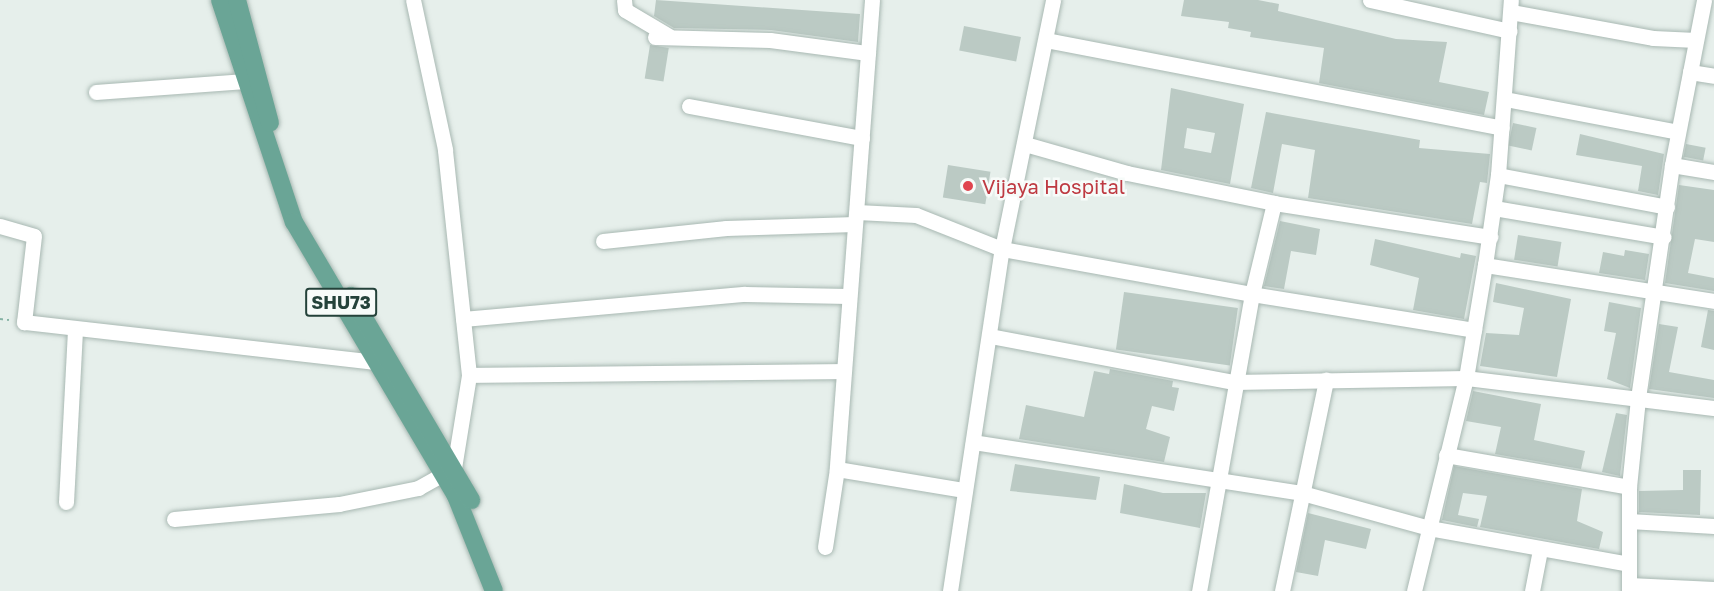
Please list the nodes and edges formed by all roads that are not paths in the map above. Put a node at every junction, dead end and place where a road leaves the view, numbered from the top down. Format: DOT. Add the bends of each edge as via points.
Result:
graph roads {
  1 [pos="220,0"];
  2 [pos="237,0"];
  3 [pos="413,0"];
  4 [pos="624,0"];
  5 [pos="872,0"];
  6 [pos="1053,0"];
  7 [pos="1370,0"];
  8 [pos="1704,0"];
  9 [pos="1511,6"];
  10 [pos="1510,31"];
  11 [pos="655,37"];
  12 [pos="671,37"];
  13 [pos="1046,40"];
  14 [pos="1696,40"];
  15 [pos="868,53"];
  16 [pos="1690,72"];
  17 [pos="1714,76"];
  18 [pos="245,81"];
  19 [pos="96,92"];
  20 [pos="1505,99"];
  21 [pos="689,106"];
  22 [pos="1502,128"];
  23 [pos="1678,132"];
  24 [pos="862,138"];
  25 [pos="1025,144"];
  26 [pos="1672,165"];
  27 [pos="1714,172"];
  28 [pos="1498,175"];
  29 [pos="290,198"];
  30 [pos="1274,203"];
  31 [pos="1667,207"];
  32 [pos="1494,208"];
  33 [pos="856,218"];
  34 [pos="0,226"];
  35 [pos="1490,237"];
  36 [pos="1664,237"];
  37 [pos="603,241"];
  38 [pos="1002,249"];
  39 [pos="1485,265"];
  40 [pos="1654,290"];
  41 [pos="1252,294"];
  42 [pos="848,296"];
  43 [pos="1714,301"];
  44 [pos="463,319"];
  45 [pos="1474,330"];
  46 [pos="75,332"];
  47 [pos="990,336"];
  48 [pos="375,362"];
  49 [pos="841,371"];
  50 [pos="469,375"];
  51 [pos="1466,378"];
  52 [pos="1326,380"];
  53 [pos="1233,382"];
  54 [pos="1638,398"];
  55 [pos="1714,408"];
  56 [pos="973,441"];
  57 [pos="1446,455"];
  58 [pos="837,469"];
  59 [pos="449,472"];
  60 [pos="1218,481"];
  61 [pos="1629,487"];
  62 [pos="964,490"];
  63 [pos="1302,493"];
  64 [pos="66,502"];
  65 [pos="174,519"];
  66 [pos="1629,521"];
  67 [pos="1714,526"];
  68 [pos="1429,528"];
  69 [pos="825,547"];
  70 [pos="1540,550"];
  71 [pos="1629,564"];
  72 [pos="1629,588"];
  73 [pos="1714,588"];
  74 [pos="494,591"];
  75 [pos="506,591"];
  76 [pos="950,591"];
  77 [pos="1200,591"];
  78 [pos="1282,591"];
  79 [pos="1414,591"];
  80 [pos="1532,591"];
  1 -- 18 [label="main road, SHU73"];
  2 -- 29 [label="main road, SHU73"];
  3 -- 44 [label="street" via="445,149"];
  4 -- 12 [label="street" via="625,10"];
  5 -- 15 [label="street"];
  6 -- 13 [label="street"];
  7 -- 10 [label="street"];
  8 -- 14 [label="street"];
  9 -- 10 [label="street"];
  9 -- 14 [label="street" via="1653,38"];
  10 -- 20 [label="street"];
  11 -- 12 [label="street"];
  12 -- 15 [label="street" via="770,40"];
  13 -- 22 [label="street"];
  13 -- 25 [label="street"];
  14 -- 16 [label="street"];
  15 -- 24 [label="street"];
  16 -- 17 [label="street"];
  16 -- 23 [label="street"];
  18 -- 19 [label="street"];
  18 -- 29 [label="main road, SHU73"];
  20 -- 22 [label="street"];
  20 -- 23 [label="street"];
  21 -- 24 [label="street"];
  22 -- 28 [label="street"];
  23 -- 26 [label="street"];
  24 -- 33 [label="street"];
  25 -- 30 [label="street" via="1127,173"];
  25 -- 38 [label="street"];
  26 -- 27 [label="street"];
  26 -- 31 [label="street"];
  28 -- 31 [label="street"];
  28 -- 32 [label="street"];
  29 -- 48 [label="main road, SHU73" via="307,247"];
  29 -- 59 [label="main road, SHU73"];
  30 -- 35 [label="street"];
  30 -- 41 [label="street"];
  31 -- 36 [label="street"];
  32 -- 35 [label="street"];
  32 -- 36 [label="street"];
  33 -- 37 [label="street"];
  33 -- 38 [label="street" via="916,215"];
  33 -- 42 [label="street"];
  34 -- 46 [label="street" via="34,236 24,322"];
  35 -- 39 [label="street"];
  36 -- 40 [label="street"];
  38 -- 41 [label="street"];
  38 -- 47 [label="street"];
  39 -- 40 [label="street"];
  39 -- 45 [label="street"];
  40 -- 43 [label="street"];
  40 -- 54 [label="street"];
  41 -- 45 [label="street"];
  41 -- 53 [label="street"];
  42 -- 44 [label="street" via="745,294"];
  42 -- 49 [label="street"];
  44 -- 50 [label="street"];
  45 -- 51 [label="street"];
  46 -- 48 [label="street"];
  46 -- 64 [label="street"];
  47 -- 53 [label="street"];
  47 -- 56 [label="street"];
  48 -- 59 [label="main road, SHU73"];
  49 -- 50 [label="street"];
  49 -- 58 [label="street"];
  50 -- 59 [label="street"];
  51 -- 52 [label="street"];
  51 -- 54 [label="street"];
  51 -- 57 [label="street"];
  52 -- 53 [label="street"];
  52 -- 63 [label="street"];
  53 -- 60 [label="street"];
  54 -- 55 [label="street"];
  54 -- 61 [label="street"];
  56 -- 60 [label="street"];
  56 -- 62 [label="street"];
  57 -- 61 [label="street"];
  57 -- 68 [label="street"];
  58 -- 62 [label="street"];
  58 -- 69 [label="street"];
  59 -- 65 [label="street" via="418,488 339,504"];
  59 -- 74 [label="main road, SHU73"];
  59 -- 75 [label="main road, SHU73"];
  60 -- 63 [label="street"];
  60 -- 77 [label="street"];
  61 -- 66 [label="street"];
  62 -- 76 [label="street"];
  63 -- 68 [label="street"];
  63 -- 78 [label="street"];
  66 -- 67 [label="street"];
  66 -- 71 [label="street"];
  68 -- 70 [label="street"];
  68 -- 79 [label="street"];
  70 -- 71 [label="street"];
  70 -- 80 [label="street"];
  71 -- 72 [label="street"];
  72 -- 73 [label="street"];
}
